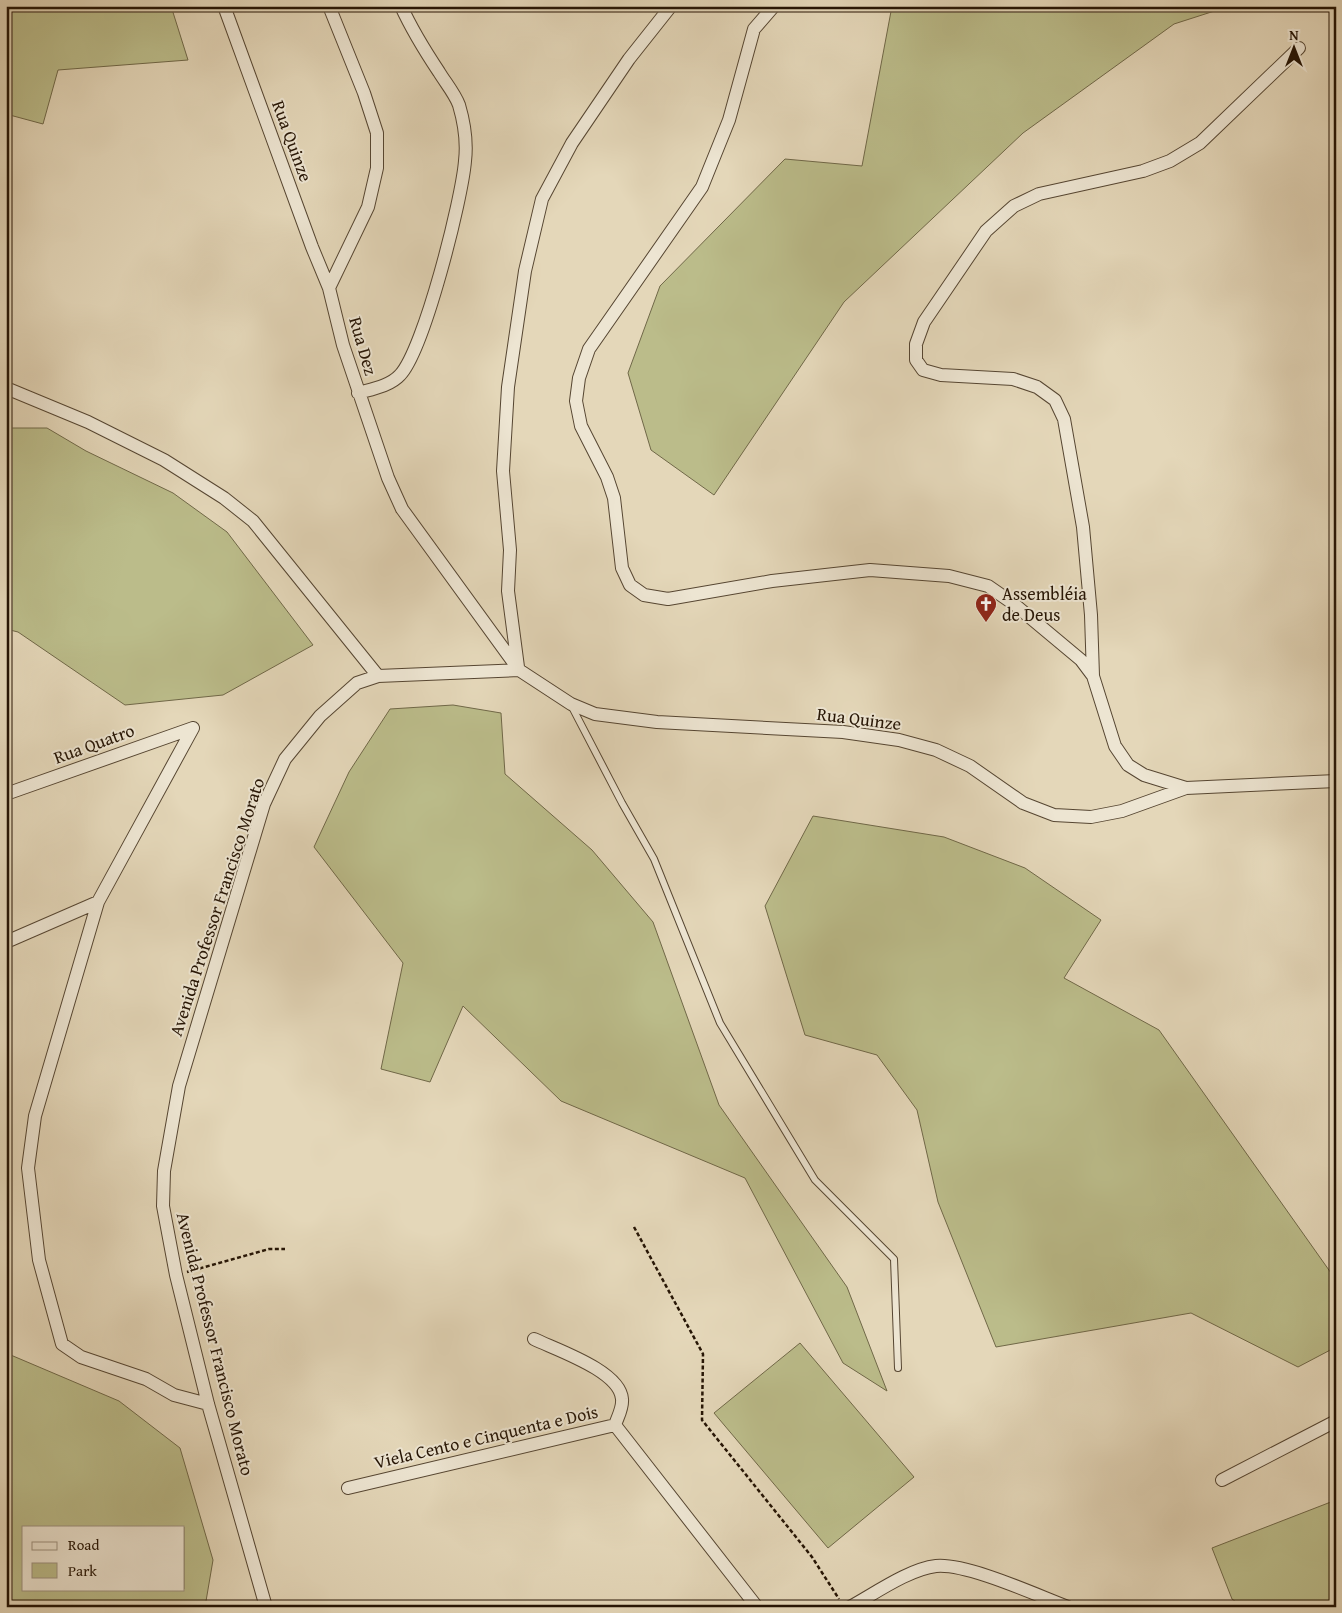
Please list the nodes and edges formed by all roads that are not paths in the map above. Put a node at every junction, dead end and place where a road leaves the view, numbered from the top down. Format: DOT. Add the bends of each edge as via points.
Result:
graph roads {
  1 [pos="224,6"];
  2 [pos="328,6"];
  3 [pos="401,6"];
  4 [pos="670,6"];
  5 [pos="774,6"];
  6 [pos="1299,48"];
  7 [pos="329,288"];
  8 [pos="6,388"];
  9 [pos="358,393"];
  10 [pos="518,670"];
  11 [pos="378,676"];
  12 [pos="1093,676"];
  13 [pos="571,704"];
  14 [pos="1336,781"];
  15 [pos="1186,788"];
  16 [pos="6,794"];
  17 [pos="98,902"];
  18 [pos="6,942"];
  19 [pos="534,1339"];
  20 [pos="898,1368"];
  21 [pos="208,1404"];
  22 [pos="1336,1422"];
  23 [pos="615,1425"];
  24 [pos="1222,1480"];
  25 [pos="348,1488"];
  26 [pos="266,1607"];
  27 [pos="757,1607"];
  28 [pos="850,1607"];
  29 [pos="1068,1607"];
  1 -- 7 [label="street, Rua Quinze"];
  2 -- 7 [label="street" via="377,133 377,168 368,207"];
  3 -- 9 [label="street" via="413,32 458,104 465,135 466,160 460,197 420,336 409,360 400,375 388,384"];
  4 -- 10 [label="street" via="629,59 572,143 542,199 525,271 508,387 502,471 510,550 508,591"];
  5 -- 12 [label="street" via="754,29 730,120 702,187 589,349 579,378 576,400 581,426 614,498 622,568 630,585 644,595 668,599 772,581 870,570 949,576 988,586 1014,604 1081,660"];
  6 -- 12 [label="street" via="1200,143 1170,161 1143,171 1039,194 1014,206 986,231 924,322 916,344 916,360 923,370 941,375 1013,380 1037,387 1055,400 1064,419 1083,527"];
  7 -- 9 [label="street, Rua Dez"];
  8 -- 11 [label="street" via="88,422 164,460 253,520"];
  9 -- 10 [label="street, Rua Dez" via="402,509"];
  10 -- 11 [label="street, Avenida Professor Francisco Morato"];
  10 -- 13 [label="street, Rua Quinze"];
  11 -- 21 [label="street, Avenida Professor Francisco Morato" via="357,683 320,716 285,759 264,804 179,1086 164,1171 163,1206 176,1275"];
  12 -- 15 [label="street" via="1115,746 1128,765 1144,776"];
  13 -- 15 [label="street, Rua Quinze" via="595,714 656,722 843,732 900,740 936,750 970,766 1023,803 1054,815 1091,817 1122,812"];
  13 -- 20 [label="lane" via="654,859 720,1024 815,1180 894,1259"];
  14 -- 15 [label="street"];
  16 -- 17 [label="street, Rua Quatro" via="193,728"];
  17 -- 18 [label="street"];
  17 -- 21 [label="street" via="35,1116 28,1168 39,1260 62,1344 82,1357 146,1379 174,1395"];
  19 -- 23 [label="street, Viela Cento e Cinquenta e Dois" via="605,1373 617,1385 622,1408"];
  21 -- 26 [label="street, Avenida Professor Francisco Morato"];
  22 -- 24 [label="street"];
  23 -- 25 [label="street, Viela Cento e Cinquenta e Dois"];
  23 -- 27 [label="street"];
  28 -- 29 [label="street" via="917,1571 937,1566 969,1570"];
}
